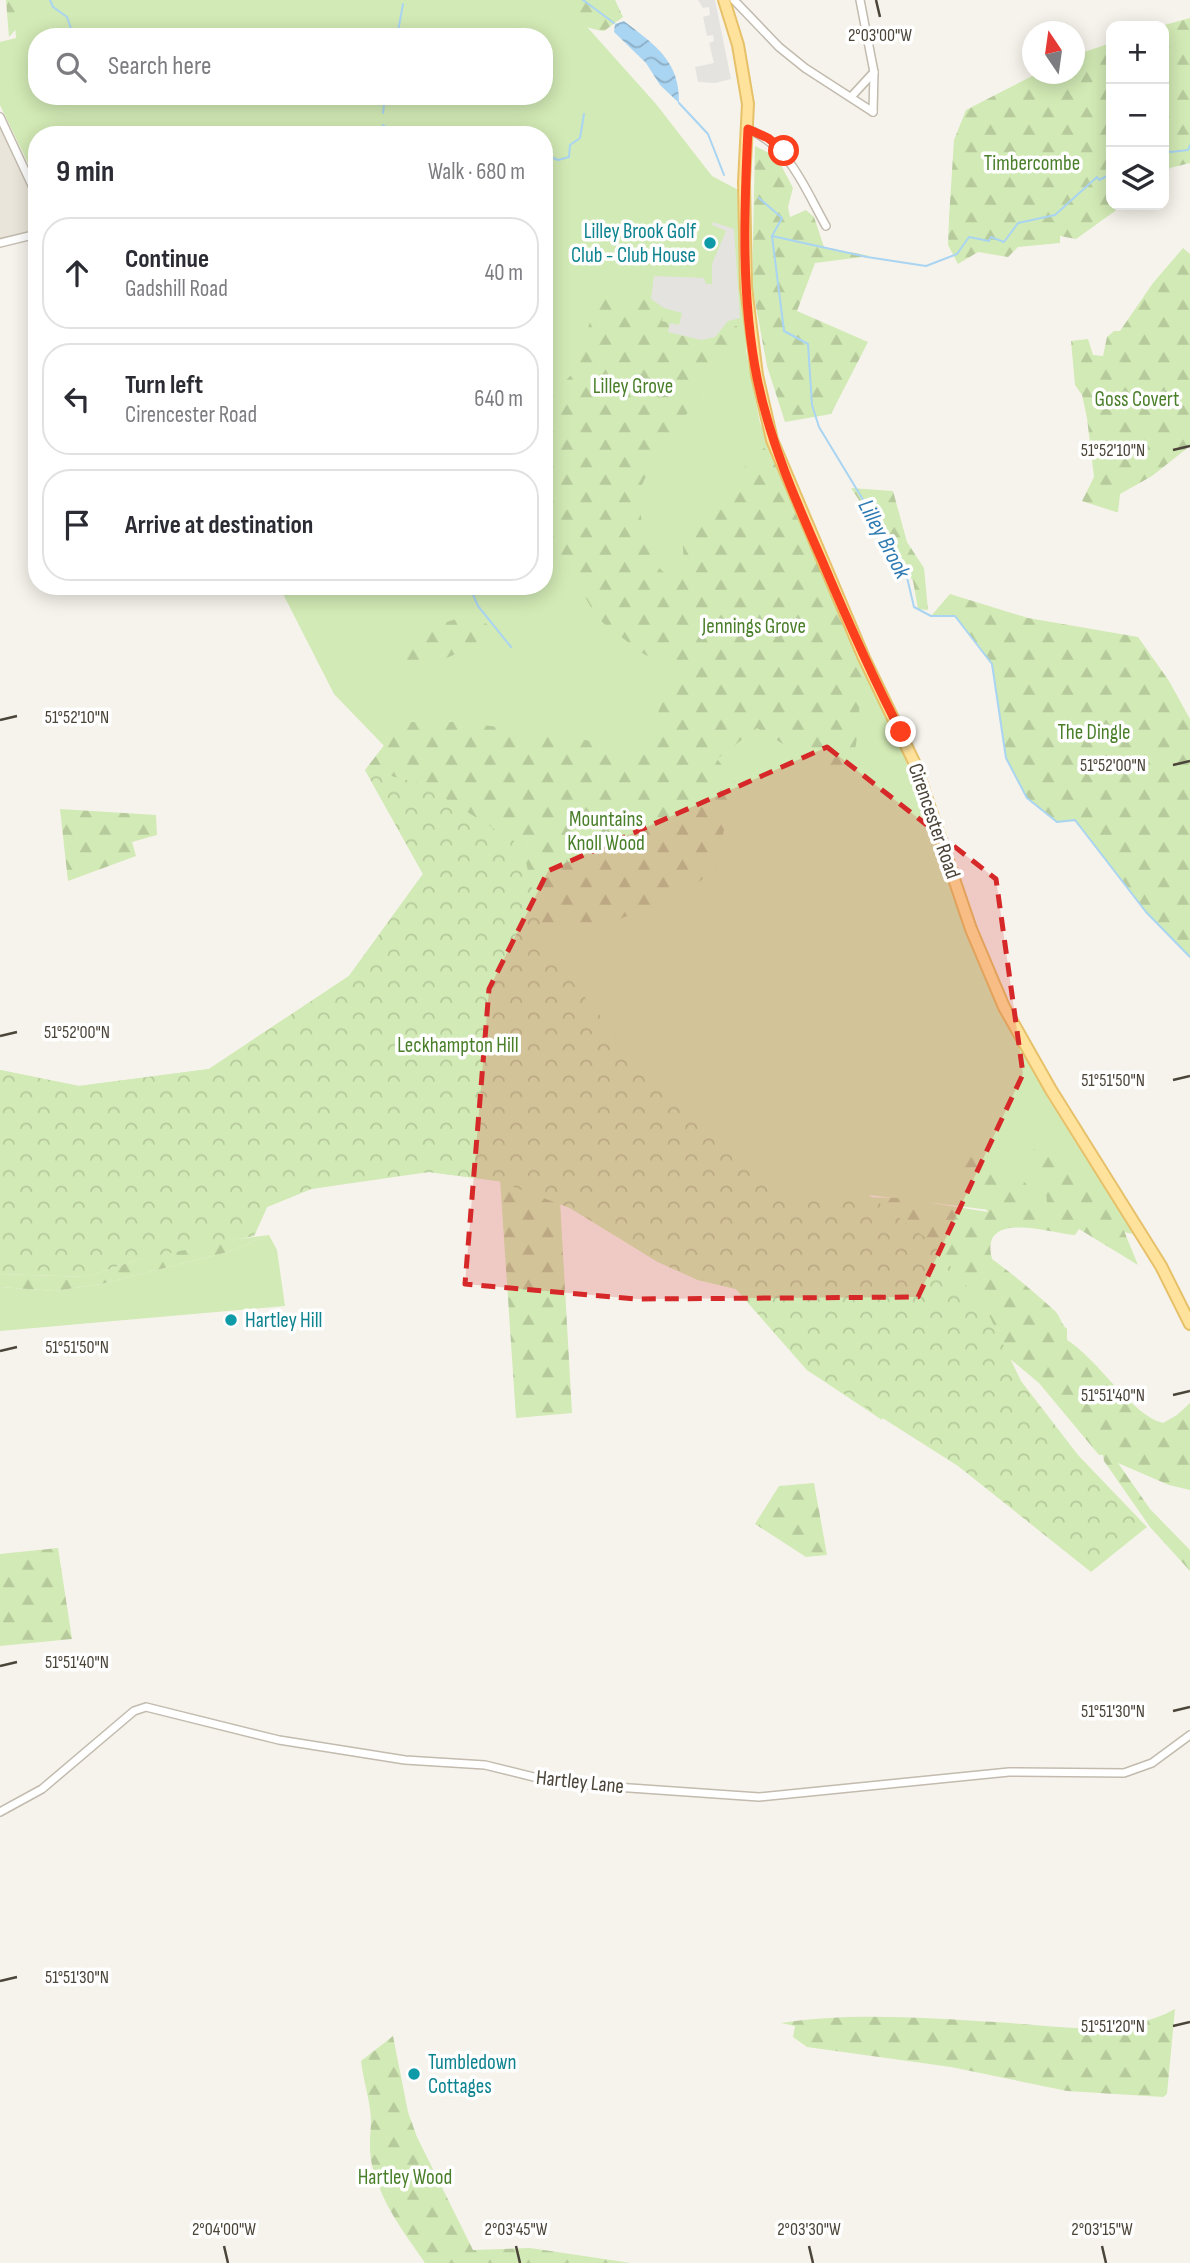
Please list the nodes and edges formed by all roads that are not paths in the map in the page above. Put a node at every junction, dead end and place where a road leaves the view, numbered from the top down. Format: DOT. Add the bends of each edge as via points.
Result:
graph roads {
  1 [pos="724,0"];
  2 [pos="734,0"];
  3 [pos="860,0"];
  4 [pos="874,72"];
  5 [pos="851,97"];
  6 [pos="0,117"];
  7 [pos="748,129"];
  8 [pos="28,177"];
  9 [pos="826,226"];
  10 [pos="28,236"];
  11 [pos="0,243"];
  12 [pos="1190,1324"];
  13 [pos="1190,1735"];
  14 [pos="0,1812"];
  1 -- 7 [label="main road, Cirencester Road" via="742,66"];
  2 -- 5 [label="street" via="804,68"];
  3 -- 4 [label="street"];
  4 -- 5 [label="street"];
  4 -- 5 [label="street" via="873,112"];
  6 -- 8 [label="street"];
  7 -- 9 [label="street" via="784,151"];
  7 -- 12 [label="main road, Cirencester Road" via="744,182 747,302 772,440 860,651 915,764 971,929 1004,1007 1161,1266"];
  10 -- 11 [label="street"];
  13 -- 14 [label="street, Hartley Lane" via="1152,1763 1124,1773 1009,1772 758,1797 548,1782 485,1765 405,1760 279,1740 146,1707 134,1711 42,1789"];
}
